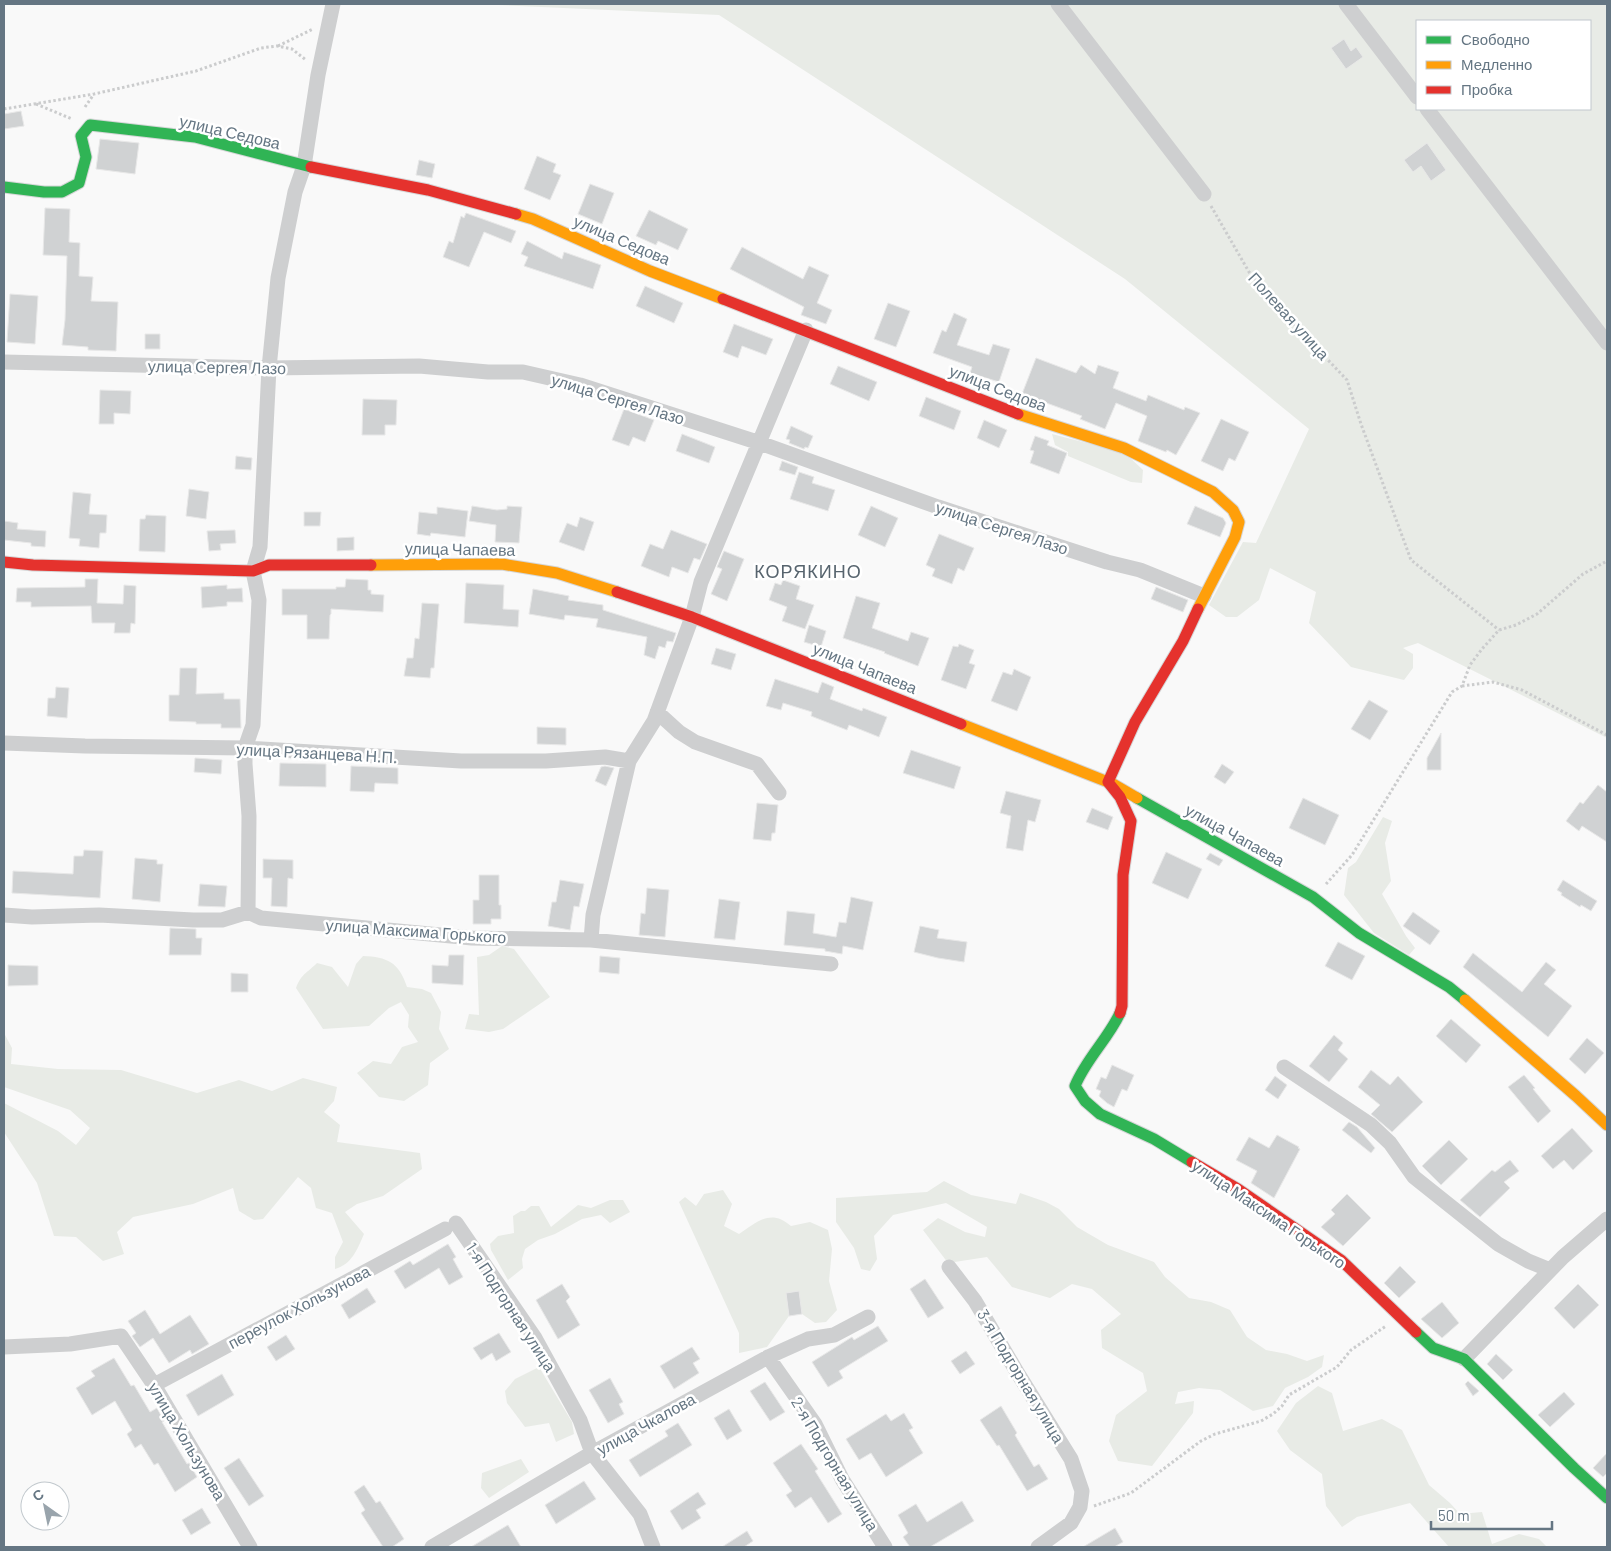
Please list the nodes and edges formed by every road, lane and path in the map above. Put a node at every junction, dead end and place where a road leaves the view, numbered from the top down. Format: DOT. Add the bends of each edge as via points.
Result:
graph roads {
  1 [pos="333,4"];
  2 [pos="1058,4"];
  3 [pos="1346,4"];
  4 [pos="330,20"];
  5 [pos="277,46"];
  6 [pos="318,75"];
  7 [pos="1416,96"];
  8 [pos="36,103"];
  9 [pos="4,109"];
  10 [pos="1428,110"];
  11 [pos="82,136"];
  12 [pos="304,166"];
  13 [pos="4,187"];
  14 [pos="1204,194"];
  15 [pos="806,330"];
  16 [pos="1607,343"];
  17 [pos="4,362"];
  18 [pos="269,368"];
  19 [pos="760,443"];
  20 [pos="1607,561"];
  21 [pos="4,562"];
  22 [pos="253,571"];
  23 [pos="1204,596"];
  24 [pos="692,617"];
  25 [pos="1499,630"];
  26 [pos="1462,686"];
  27 [pos="657,712"];
  28 [pos="1607,736"];
  29 [pos="4,743"];
  30 [pos="245,748"];
  31 [pos="629,761"];
  32 [pos="1108,782"];
  33 [pos="779,793"];
  34 [pos="1313,897"];
  35 [pos="248,912"];
  36 [pos="4,915"];
  37 [pos="591,940"];
  38 [pos="831,964"];
  39 [pos="1284,1067"];
  40 [pos="1607,1125"];
  41 [pos="1607,1220"];
  42 [pos="451,1226"];
  43 [pos="949,1267"];
  44 [pos="1550,1270"];
  45 [pos="868,1317"];
  46 [pos="1402,1318"];
  47 [pos="4,1347"];
  48 [pos="768,1358"];
  49 [pos="1464,1359"];
  50 [pos="154,1385"];
  51 [pos="592,1453"];
  52 [pos="1607,1498"];
  53 [pos="1076,1514"];
  54 [pos="250,1547"];
  55 [pos="432,1547"];
  56 [pos="653,1547"];
  57 [pos="885,1547"];
  58 [pos="1038,1547"];
  1 -- 4 [label="street"];
  2 -- 14 [label="street"];
  3 -- 7 [label="street"];
  4 -- 5 [label="path"];
  4 -- 6 [label="street"];
  5 -- 6 [label="path" via="292,49 302,56"];
  5 -- 8 [label="path" via="261,48 196,72"];
  6 -- 12 [label="street"];
  8 -- 9 [label="path"];
  8 -- 11 [label="path" via="76,120"];
  10 -- 16 [label="street"];
  11 -- 12 [label="street, улица Седова" via="90,125 195,137"];
  11 -- 13 [label="street" via="86,157 79,182 62,192"];
  12 -- 15 [label="street, улица Седова" via="428,190 533,219 650,271"];
  12 -- 18 [label="street" via="295,192 278,278"];
  14 -- 25 [label="path, Полевая улица" via="1249,272 1347,380 1411,560"];
  15 -- 19 [label="street"];
  15 -- 23 [label="street, улица Седова" via="1029,418 1124,448 1213,492 1233,510 1239,522 1235,537"];
  17 -- 18 [label="street, улица Сергея Лазо"];
  18 -- 19 [label="street, улица Сергея Лазо" via="419,366 523,372 580,385"];
  18 -- 22 [label="street" via="260,547"];
  19 -- 23 [label="street, улица Сергея Лазо" via="938,507 1140,570"];
  19 -- 24 [label="street" via="701,582"];
  20 -- 25 [label="path" via="1583,574 1537,614"];
  21 -- 22 [label="street, улица Чапаева"];
  22 -- 24 [label="street, улица Чапаева" via="269,565 502,564 557,573"];
  22 -- 30 [label="street" via="259,600 254,716"];
  23 -- 32 [label="street" via="1135,722"];
  24 -- 27 [label="street"];
  24 -- 32 [label="street, улица Чапаева"];
  25 -- 26 [label="path" via="1470,665"];
  26 -- 28 [label="path" via="1492,682 1522,690"];
  26 -- 34 [label="path" via="1452,692 1352,855"];
  27 -- 31 [label="street"];
  27 -- 33 [label="street" via="678,732 695,742 757,764"];
  29 -- 30 [label="street, улица Рязанцева Н.П."];
  30 -- 31 [label="street, улица Рязанцева Н.П." via="462,761 605,757"];
  30 -- 35 [label="street" via="250,816"];
  31 -- 37 [label="street" via="593,915"];
  32 -- 34 [label="street, улица Чапаева"];
  32 -- 46 [label="street, улица Максима Горького" via="1120,797 1131,821 1123,874 1122,1006 1120,1016 1082,1069 1075,1086 1085,1101 1100,1114 1154,1139 1238,1188 1341,1260"];
  34 -- 40 [label="street, улица Чапаева" via="1359,933 1449,987"];
  35 -- 36 [label="street" via="222,920"];
  35 -- 37 [label="street, улица Максима Горького" via="261,918 472,938"];
  37 -- 38 [label="street, улица Максима Горького"];
  39 -- 44 [label="street" via="1371,1125 1390,1143 1414,1177 1498,1244"];
  41 -- 44 [label="street"];
  42 -- 50 [label="street, переулок Хользунова"];
  42 -- 51 [label="street, 1-я Подгорная улица" via="535,1338 580,1420"];
  43 -- 53 [label="street, 3-я Подгорная улица" via="975,1301 1071,1459 1082,1491"];
  44 -- 49 [label="street"];
  45 -- 48 [label="street, улица Чкалова" via="834,1334 808,1339"];
  46 -- 49 [label="street, улица Максима Горького" via="1433,1348"];
  46 -- 53 [label="path" via="1352,1350 1336,1367 1289,1395 1282,1406 1261,1421 1201,1441 1130,1493"];
  47 -- 50 [label="street, улица Хользунова" via="70,1344 121,1336"];
  48 -- 51 [label="street, улица Чкалова"];
  48 -- 57 [label="street, 2-я Подгорная улица" via="815,1424 842,1479"];
  49 -- 52 [label="street, улица Максима Горького"];
  50 -- 54 [label="street, улица Хользунова"];
  51 -- 55 [label="street, улица Чкалова"];
  51 -- 56 [label="street, 1-я Подгорная улица" via="640,1514"];
  53 -- 58 [label="street" via="1071,1523"];
}
